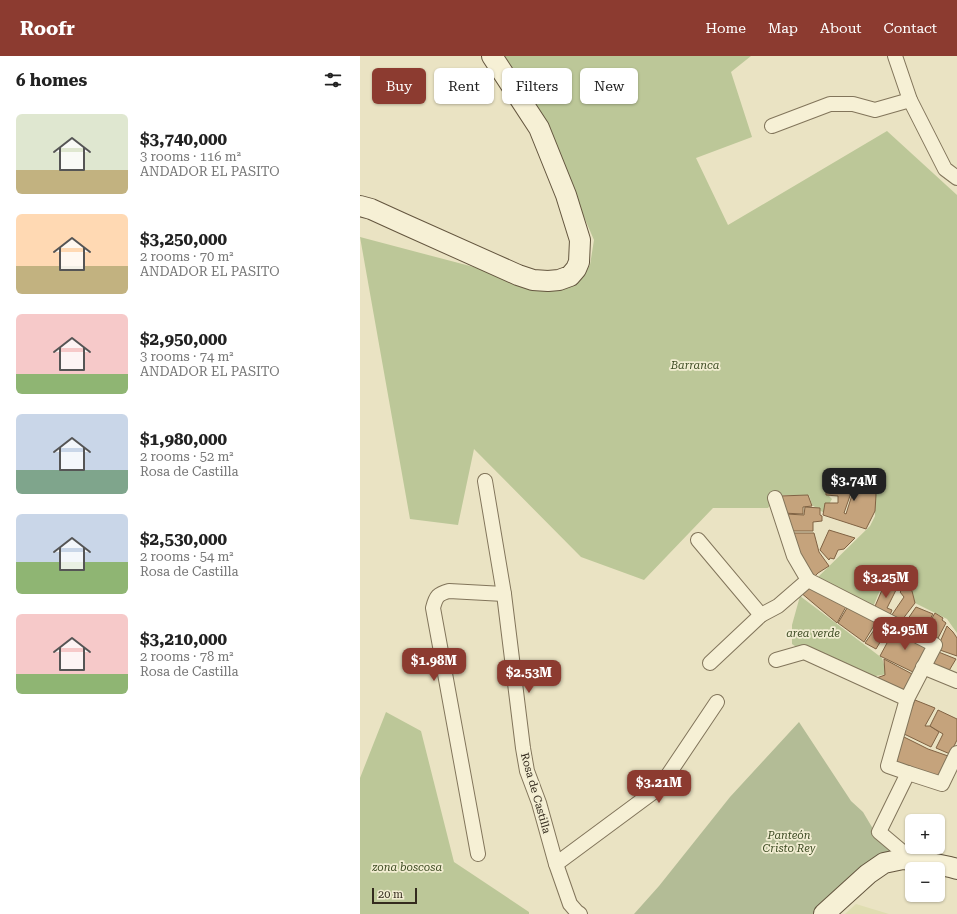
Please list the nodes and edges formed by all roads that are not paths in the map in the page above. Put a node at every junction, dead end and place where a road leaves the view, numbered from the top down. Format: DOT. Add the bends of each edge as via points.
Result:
graph roads {
  1 [pos="492,56"];
  2 [pos="895,56"];
  3 [pos="910,100"];
  4 [pos="772,126"];
  5 [pos="957,178"];
  6 [pos="360,206"];
  7 [pos="485,481"];
  8 [pos="775,498"];
  9 [pos="698,540"];
  10 [pos="808,580"];
  11 [pos="504,594"];
  12 [pos="761,615"];
  13 [pos="776,660"];
  14 [pos="710,663"];
  15 [pos="923,667"];
  16 [pos="957,682"];
  17 [pos="906,698"];
  18 [pos="717,702"];
  19 [pos="957,753"];
  20 [pos="908,773"];
  21 [pos="478,854"];
  22 [pos="911,859"];
  23 [pos="556,864"];
  24 [pos="957,869"];
  25 [pos="580,914"];
  26 [pos="824,914"];
  1 -- 6 [label="main road" via="540,128 566,195 580,240 579,262 570,276 548,282 518,275"];
  2 -- 3 [label="street"];
  3 -- 4 [label="street" via="875,110 853,104 830,104"];
  3 -- 5 [label="street" via="945,169"];
  7 -- 11 [label="street, Rosa de Castilla"];
  8 -- 10 [label="street" via="794,556"];
  9 -- 12 [label="street"];
  10 -- 12 [label="street" via="778,606"];
  10 -- 15 [label="street" via="935,645"];
  11 -- 21 [label="street" via="449,591 441,593 435,599 433,608"];
  11 -- 23 [label="street, Rosa de Castilla" via="523,748"];
  12 -- 14 [label="street"];
  13 -- 17 [label="street" via="804,652"];
  15 -- 16 [label="street"];
  15 -- 17 [label="street"];
  17 -- 20 [label="street" via="888,766"];
  18 -- 23 [label="street" via="656,790"];
  19 -- 20 [label="street" via="942,784"];
  20 -- 22 [label="street" via="879,832"];
  22 -- 24 [label="main road"];
  22 -- 26 [label="main road" via="884,863"];
  23 -- 25 [label="street, Rosa de Castilla" via="570,904"];
}
